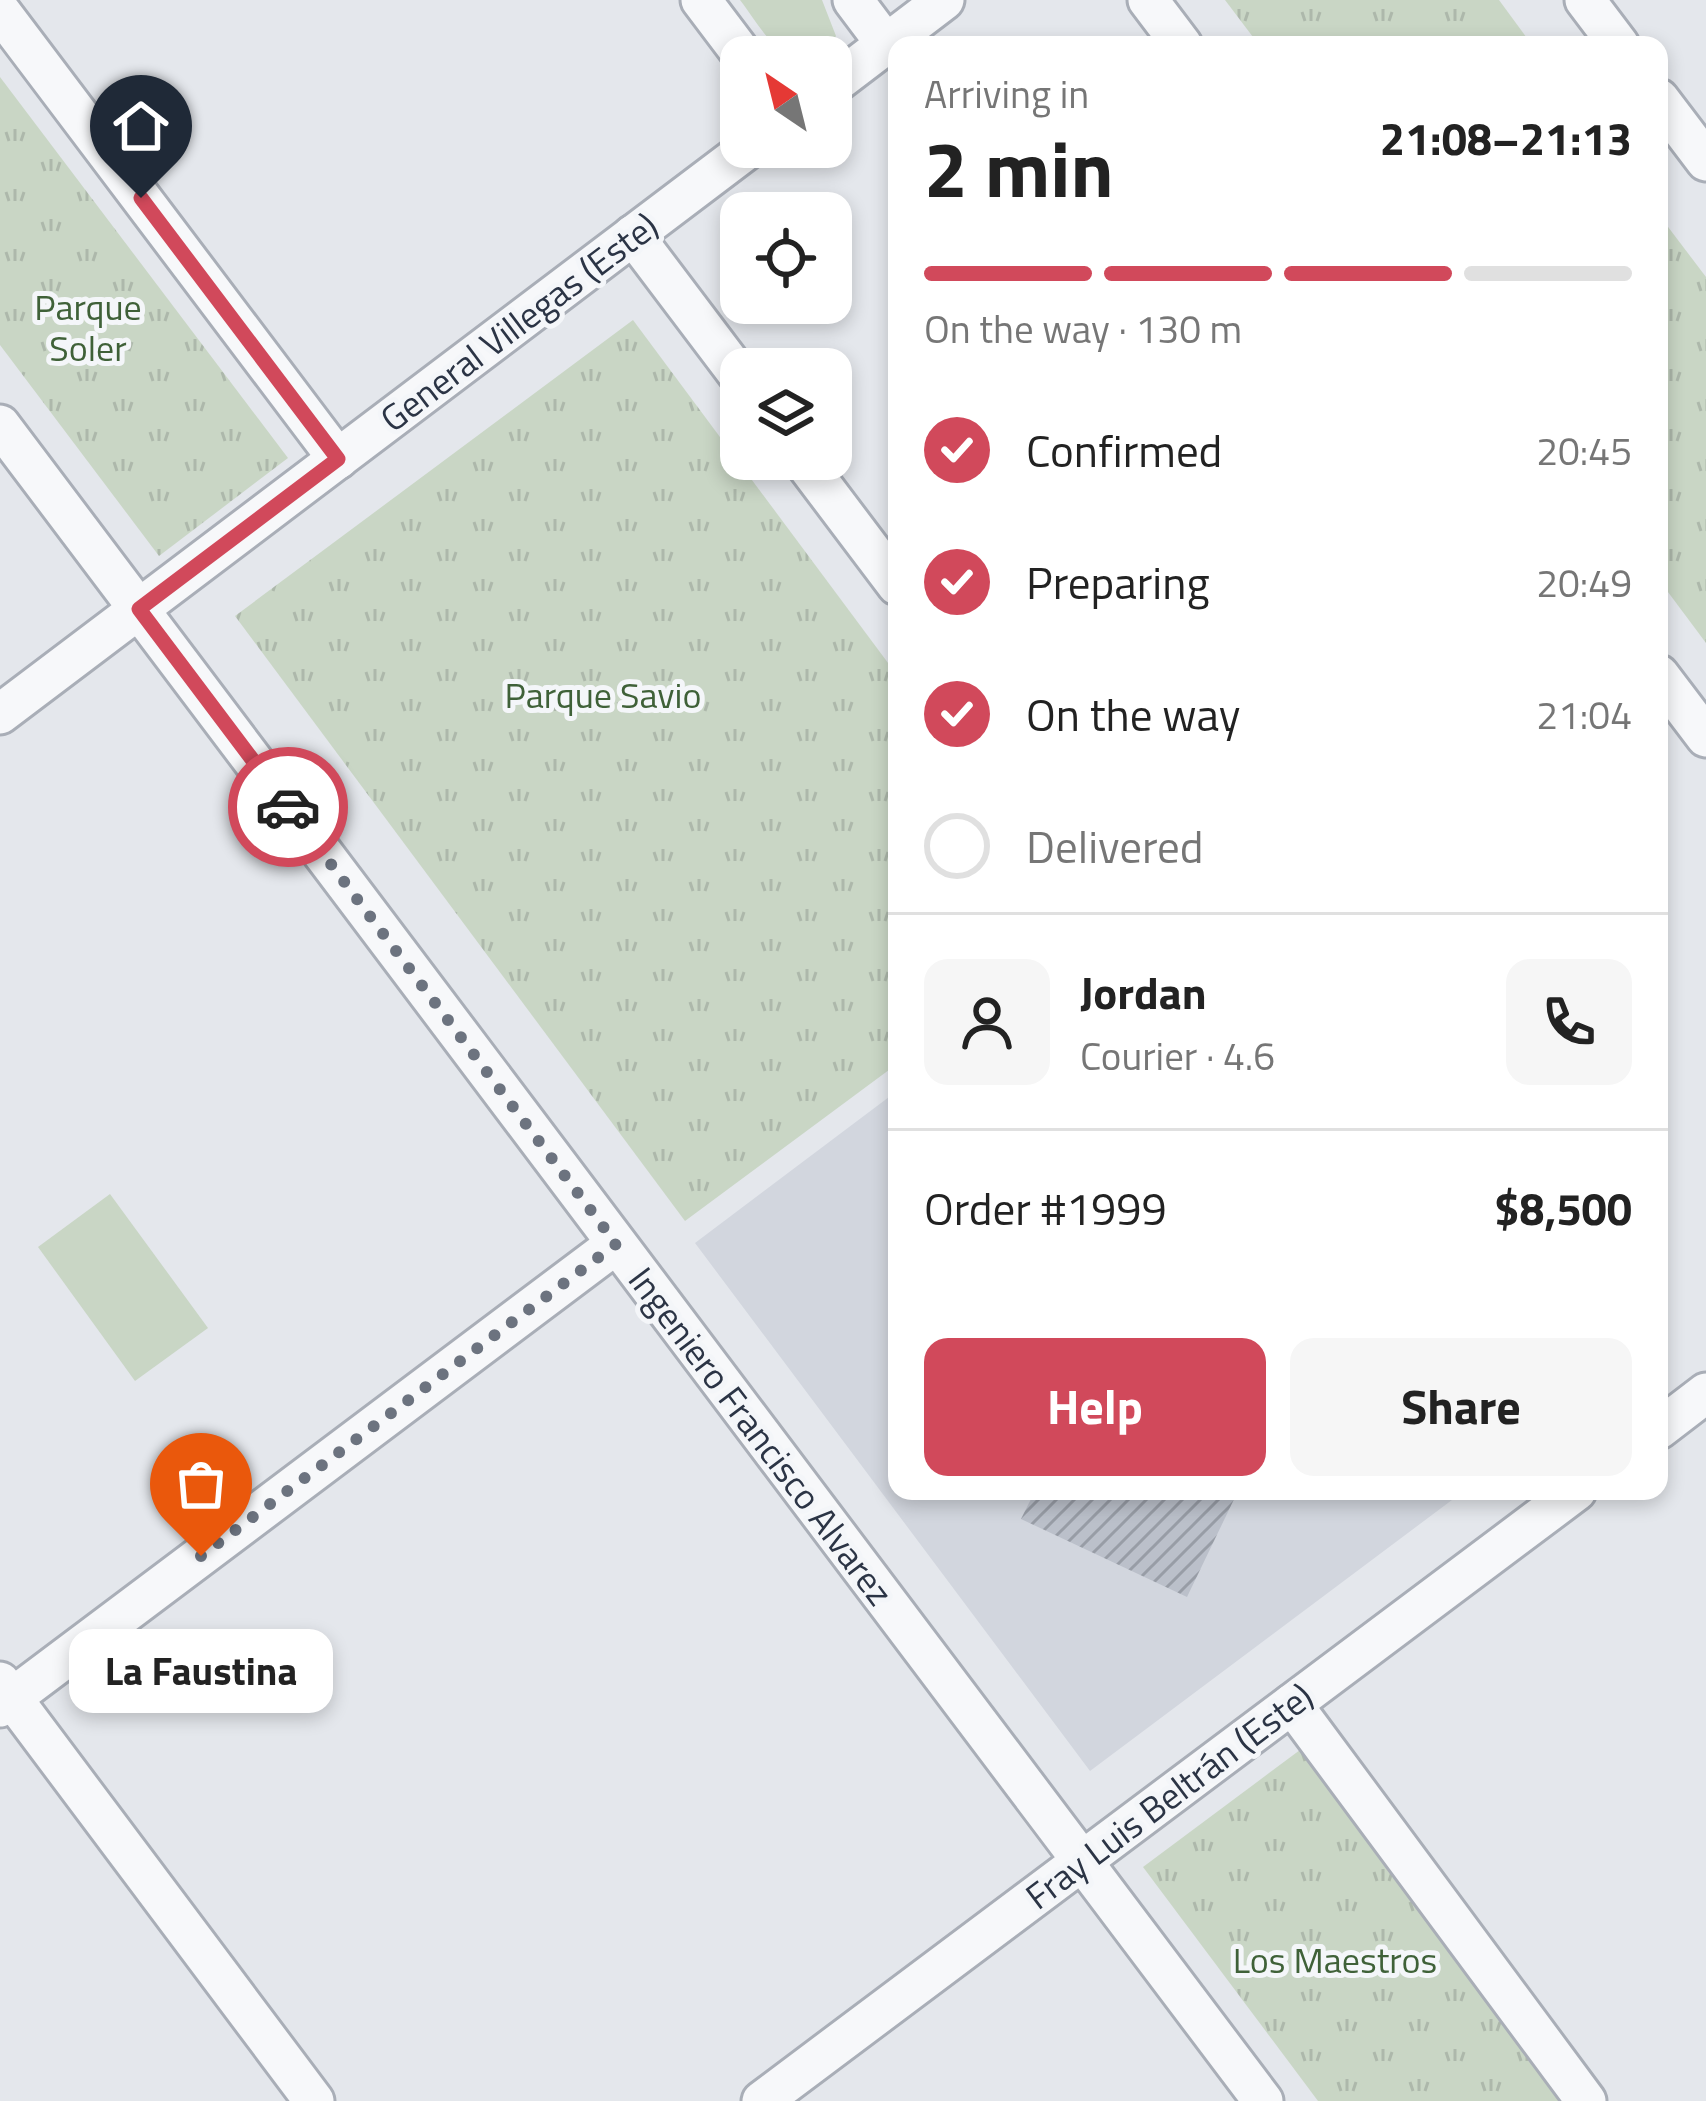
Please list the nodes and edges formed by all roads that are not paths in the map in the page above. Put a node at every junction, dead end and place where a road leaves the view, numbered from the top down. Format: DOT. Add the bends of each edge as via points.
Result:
graph roads {
  1 [pos="701,0"];
  2 [pos="853,0"];
  3 [pos="944,0"];
  4 [pos="1148,0"];
  5 [pos="1585,0"];
  6 [pos="0,11"];
  7 [pos="729,36"];
  8 [pos="897,36"];
  9 [pos="1175,36"];
  10 [pos="1611,36"];
  11 [pos="886,44"];
  12 [pos="852,70"];
  13 [pos="1668,110"];
  14 [pos="1706,161"];
  15 [pos="722,168"];
  16 [pos="633,236"];
  17 [pos="720,350"];
  18 [pos="0,425"];
  19 [pos="338,459"];
  20 [pos="818,480"];
  21 [pos="888,573"];
  22 [pos="139,609"];
  23 [pos="1668,687"];
  24 [pos="0,714"];
  25 [pos="1706,737"];
  26 [pos="616,1244"];
  27 [pos="1706,1394"];
  28 [pos="1668,1422"];
  29 [pos="1564,1500"];
  30 [pos="4,1696"];
  31 [pos="1292,1704"];
  32 [pos="1082,1861"];
  33 [pos="314,2101"];
  34 [pos="762,2101"];
  35 [pos="1263,2101"];
  36 [pos="1586,2101"];
  1 -- 7 [label="street"];
  2 -- 11 [label="street"];
  3 -- 8 [label="street"];
  4 -- 9 [label="street"];
  5 -- 10 [label="street"];
  6 -- 19 [label="street"];
  11 -- 12 [label="street"];
  13 -- 14 [label="street"];
  15 -- 16 [label="street, General Villegas (Este)"];
  16 -- 17 [label="street"];
  16 -- 19 [label="street, General Villegas (Este)"];
  18 -- 22 [label="street, Ingeniero Francisco Alvarez"];
  19 -- 22 [label="street, General Villegas (Este)"];
  20 -- 21 [label="street"];
  22 -- 24 [label="street, General Villegas (Este)"];
  22 -- 26 [label="street, Ingeniero Francisco Alvarez"];
  23 -- 25 [label="street"];
  26 -- 30 [label="street"];
  26 -- 32 [label="street, Ingeniero Francisco Alvarez"];
  27 -- 28 [label="street"];
  29 -- 31 [label="street, Fray Luis Beltrán (Este)"];
  30 -- 33 [label="street"];
  31 -- 32 [label="street, Fray Luis Beltrán (Este)"];
  31 -- 36 [label="street"];
  32 -- 34 [label="street, Fray Luis Beltrán (Este)"];
  32 -- 35 [label="street, Ingeniero Francisco Alvarez"];
}
